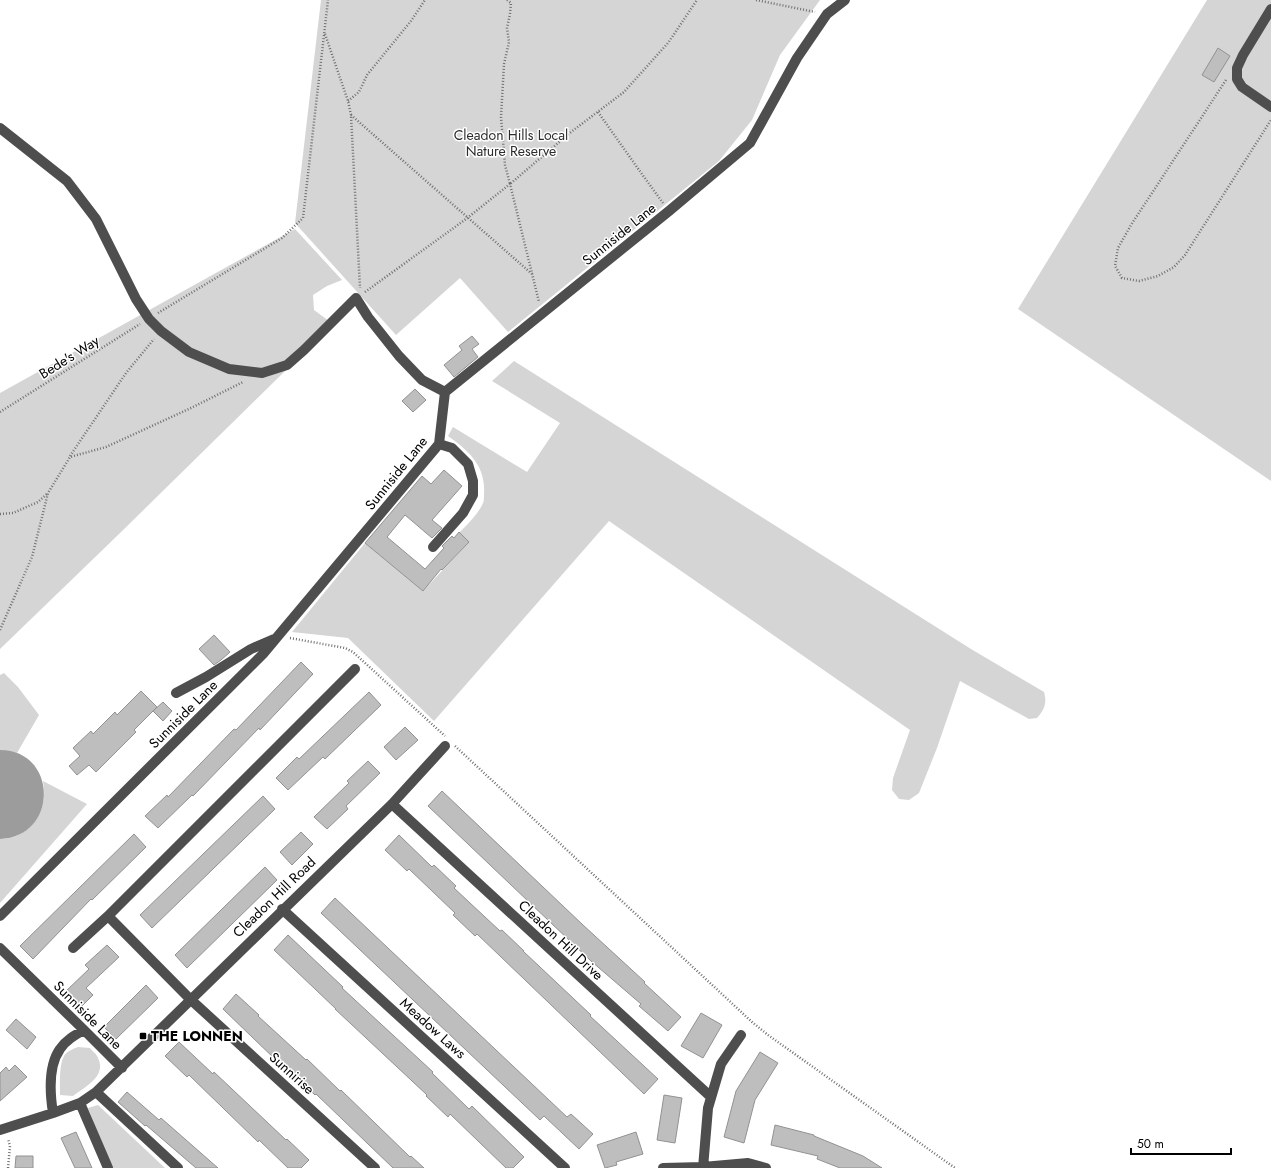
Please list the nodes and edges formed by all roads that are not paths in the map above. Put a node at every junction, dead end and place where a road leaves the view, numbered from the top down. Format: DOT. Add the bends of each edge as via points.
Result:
graph roads {
  1 [pos="845,0"];
  2 [pos="1271,9"];
  3 [pos="1271,107"];
  4 [pos="0,128"];
  5 [pos="445,392"];
  6 [pos="439,444"];
  7 [pos="433,547"];
  8 [pos="277,638"];
  9 [pos="355,669"];
  10 [pos="176,694"];
  11 [pos="445,746"];
  12 [pos="392,804"];
  13 [pos="282,909"];
  14 [pos="0,916"];
  15 [pos="108,916"];
  16 [pos="0,948"];
  17 [pos="73,948"];
  18 [pos="190,999"];
  19 [pos="84,1030"];
  20 [pos="741,1035"];
  21 [pos="122,1068"];
  22 [pos="96,1092"];
  23 [pos="711,1097"];
  24 [pos="80,1103"];
  25 [pos="53,1113"];
  26 [pos="2,1130"];
  27 [pos="703,1167"];
  28 [pos="108,1168"];
  29 [pos="178,1168"];
  30 [pos="375,1168"];
  31 [pos="565,1168"];
  32 [pos="663,1168"];
  33 [pos="766,1168"];
  1 -- 5 [label="street, Sunniside Lane" via="827,14 797,58 750,144 670,212"];
  2 -- 3 [label="street" via="1233,76 1242,87"];
  4 -- 5 [label="street" via="67,181 96,219 148,319 189,352 229,369 262,373 287,365 356,298 399,356 422,380"];
  5 -- 6 [label="street, Sunniside Lane"];
  6 -- 7 [label="street" via="452,448 468,464 473,481 473,495 463,513"];
  6 -- 8 [label="street, Sunniside Lane"];
  8 -- 10 [label="street" via="251,649"];
  8 -- 14 [label="street, Sunniside Lane"];
  9 -- 15 [label="street"];
  11 -- 12 [label="street, Cleadon Hill Road"];
  12 -- 13 [label="street, Cleadon Hill Road"];
  12 -- 23 [label="street, Cleadon Hill Drive"];
  13 -- 18 [label="street, Cleadon Hill Road"];
  13 -- 31 [label="street, Meadow Laws"];
  15 -- 17 [label="street"];
  15 -- 18 [label="street, Sunnirise"];
  16 -- 19 [label="street, Sunniside Lane"];
  18 -- 21 [label="street, Cleadon Hill Road"];
  18 -- 30 [label="street, Sunnirise"];
  19 -- 21 [label="street, Sunniside Lane"];
  19 -- 25 [label="street" via="60,1048 55,1058 51,1080"];
  20 -- 23 [label="street" via="721,1064"];
  21 -- 22 [label="street"];
  22 -- 24 [label="street"];
  22 -- 29 [label="street"];
  23 -- 27 [label="street"];
  24 -- 25 [label="street"];
  24 -- 28 [label="street"];
  25 -- 26 [label="street"];
  27 -- 32 [label="street"];
  27 -- 33 [label="street" via="748,1163"];
}
